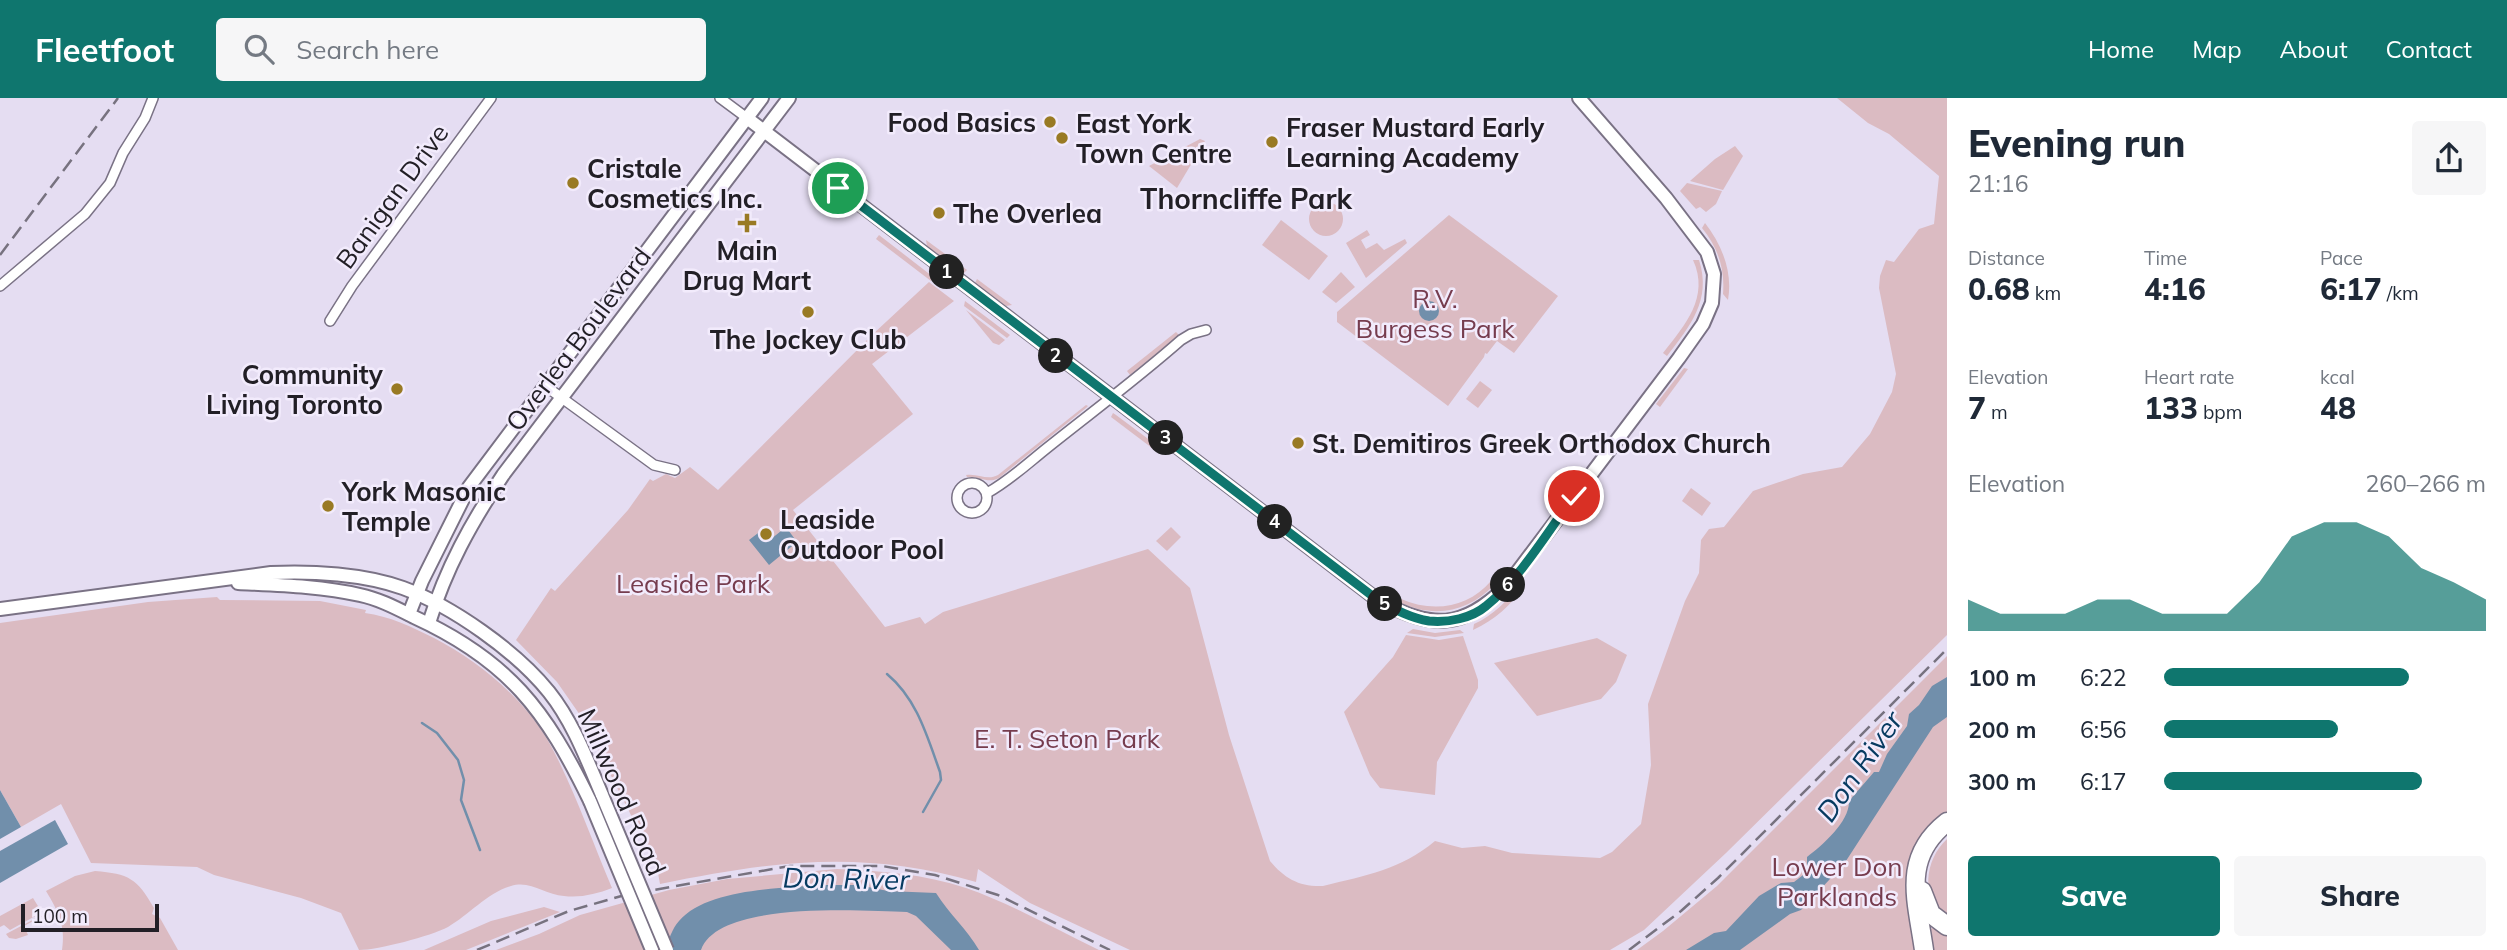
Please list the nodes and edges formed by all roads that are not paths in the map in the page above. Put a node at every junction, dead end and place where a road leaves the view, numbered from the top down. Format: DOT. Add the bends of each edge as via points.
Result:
graph roads {
  1 [pos="153,98"];
  2 [pos="491,98"];
  3 [pos="720,98"];
  4 [pos="761,98"];
  5 [pos="789,98"];
  6 [pos="1579,98"];
  7 [pos="747,118"];
  8 [pos="763,132"];
  9 [pos="0,286"];
  10 [pos="330,321"];
  11 [pos="1206,330"];
  12 [pos="544,385"];
  13 [pos="1112,398"];
  14 [pos="562,399"];
  15 [pos="675,470"];
  16 [pos="986,493"];
  17 [pos="209,582"];
  18 [pos="416,594"];
  19 [pos="435,604"];
  20 [pos="0,609"];
  21 [pos="409,614"];
  22 [pos="429,623"];
  23 [pos="1947,822"];
  24 [pos="1947,832"];
  25 [pos="1947,926"];
  26 [pos="652,950"];
  27 [pos="667,950"];
  28 [pos="1924,950"];
  1 -- 9 [label="street" via="110,183 85,214"];
  2 -- 10 [label="street, Banigan Drive"];
  3 -- 7 [label="street"];
  4 -- 7 [label="main road, Overlea Boulevard"];
  5 -- 8 [label="main road, Overlea Boulevard"];
  6 -- 13 [label="main road" via="1702,243 1714,274 1712,303 1679,358 1506,587 1485,608 1463,617 1431,621 1407,616 1379,601"];
  7 -- 8 [label="main road"];
  7 -- 12 [label="main road, Overlea Boulevard"];
  8 -- 13 [label="main road"];
  8 -- 14 [label="main road, Overlea Boulevard"];
  11 -- 13 [label="street" via="1181,340"];
  12 -- 14 [label="street"];
  12 -- 18 [label="main road, Overlea Boulevard" via="469,487"];
  13 -- 16 [label="street"];
  14 -- 15 [label="street" via="653,465"];
  14 -- 19 [label="main road, Overlea Boulevard" via="475,517"];
  17 -- 18 [label="main road, Millwood Road" via="302,572 373,581"];
  17 -- 20 [label="main road, Millwood Road"];
  17 -- 21 [label="main road, Millwood Road" via="292,585 360,595"];
  18 -- 19 [label="main road, Millwood Road"];
  18 -- 21 [label="main road, Overlea Boulevard"];
  19 -- 22 [label="main road, Overlea Boulevard"];
  19 -- 27 [label="main road, Millwood Road, bridge" via="517,658 549,692 579,741"];
  21 -- 22 [label="main road, Millwood Road"];
  22 -- 26 [label="main road, Millwood Road, bridge" via="502,670 532,701 564,747"];
  23 -- 28 [label="highway" via="1923,849 1917,865 1914,883"];
  24 -- 25 [label="highway" via="1926,859 1921,886 1931,914"];
}
